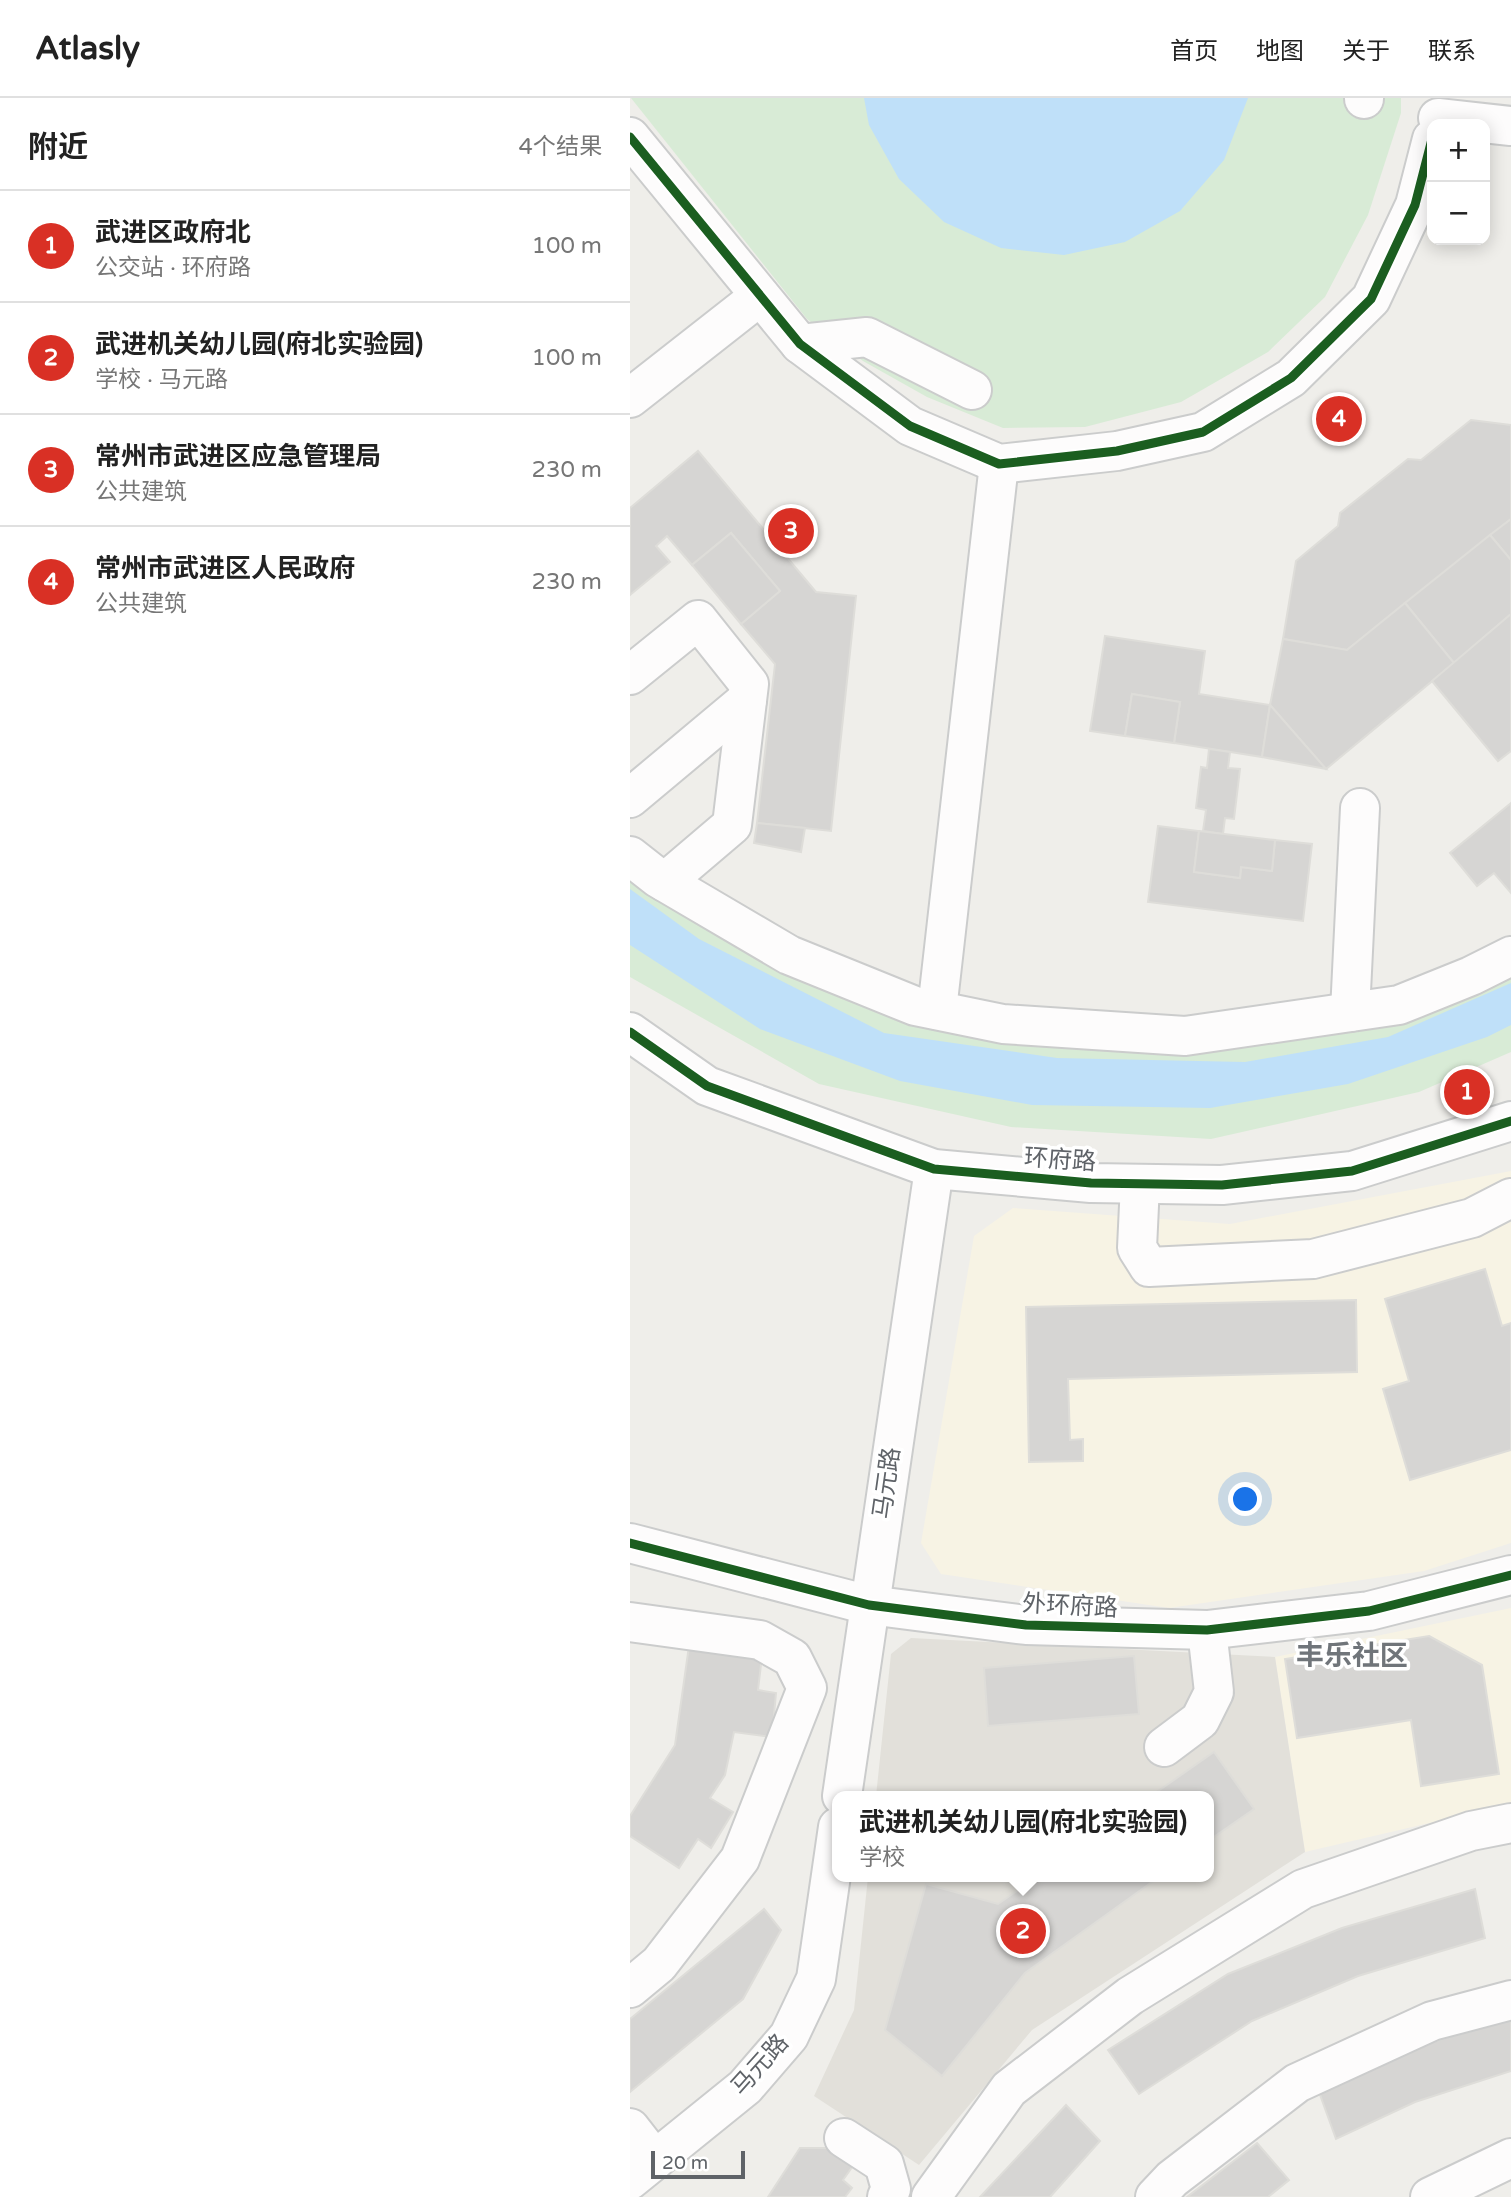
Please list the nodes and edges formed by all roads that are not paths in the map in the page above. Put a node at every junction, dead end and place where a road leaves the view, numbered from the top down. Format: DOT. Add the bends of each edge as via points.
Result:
graph roads {
  1 [pos="1490,124"];
  2 [pos="1511,126"];
  3 [pos="630,137"];
  4 [pos="1427,156"];
  5 [pos="760,296"];
  6 [pos="800,344"];
  7 [pos="972,390"];
  8 [pos="630,398"];
  9 [pos="999,464"];
  10 [pos="630,674"];
  11 [pos="747,700"];
  12 [pos="630,797"];
  13 [pos="1360,808"];
  14 [pos="630,856"];
  15 [pos="665,882"];
  16 [pos="1511,956"];
  17 [pos="937,1010"];
  18 [pos="1350,1012"];
  19 [pos="630,1032"];
  20 [pos="1511,1121"];
  21 [pos="933,1169"];
  22 [pos="1140,1184"];
  23 [pos="1511,1198"];
  24 [pos="630,1543"];
  25 [pos="1510,1582"];
  26 [pos="869,1605"];
  27 [pos="630,1622"];
  28 [pos="1206,1630"];
  29 [pos="1164,1746"];
  30 [pos="843,1791"];
  31 [pos="1511,1823"];
  32 [pos="832,1868"];
  33 [pos="630,1988"];
  34 [pos="1511,2000"];
  35 [pos="630,2128"];
  36 [pos="844,2138"];
  37 [pos="1511,2158"];
  38 [pos="643,2170"];
  39 [pos="887,2197"];
  40 [pos="931,2197"];
  41 [pos="1155,2197"];
  42 [pos="1430,2197"];
  1 -- 2 [label="street"];
  3 -- 5 [label="street"];
  4 -- 9 [label="street" via="1415,205 1371,299 1291,378 1203,432 1117,451"];
  5 -- 6 [label="street"];
  5 -- 8 [label="street"];
  6 -- 7 [label="street" via="867,337"];
  6 -- 9 [label="street" via="909,426"];
  9 -- 17 [label="street"];
  10 -- 11 [label="street" via="698,620 749,684"];
  11 -- 12 [label="street"];
  11 -- 15 [label="street" via="732,825"];
  13 -- 18 [label="street"];
  14 -- 15 [label="street"];
  15 -- 17 [label="street" via="789,955 915,1006"];
  16 -- 18 [label="street" via="1399,1005"];
  17 -- 18 [label="street" via="1003,1024 1185,1036"];
  19 -- 21 [label="street, 环府路" via="707,1086"];
  20 -- 22 [label="street, 环府路" via="1352,1171 1223,1185"];
  21 -- 22 [label="street, 环府路"];
  21 -- 26 [label="street, 马元路"];
  22 -- 23 [label="street" via="1137,1248 1149,1267 1313,1259 1472,1218"];
  24 -- 26 [label="street, 外环府路"];
  25 -- 28 [label="street, 外环府路" via="1369,1611"];
  26 -- 28 [label="street, 外环府路" via="1026,1625"];
  26 -- 30 [label="street, 马元路"];
  27 -- 33 [label="street" via="760,1640 792,1658 807,1688 740,1859 659,1964"];
  28 -- 29 [label="street" via="1214,1692 1200,1720"];
  31 -- 40 [label="street" via="1471,1831 1303,1889 1130,1996 1009,2089"];
  32 -- 38 [label="street, 马元路" via="816,1979 789,2036 746,2087"];
  34 -- 41 [label="street" via="1432,2021 1297,2082"];
  35 -- 38 [label="street"];
  36 -- 39 [label="street" via="884,2164 891,2189"];
  37 -- 42 [label="street"];
}
